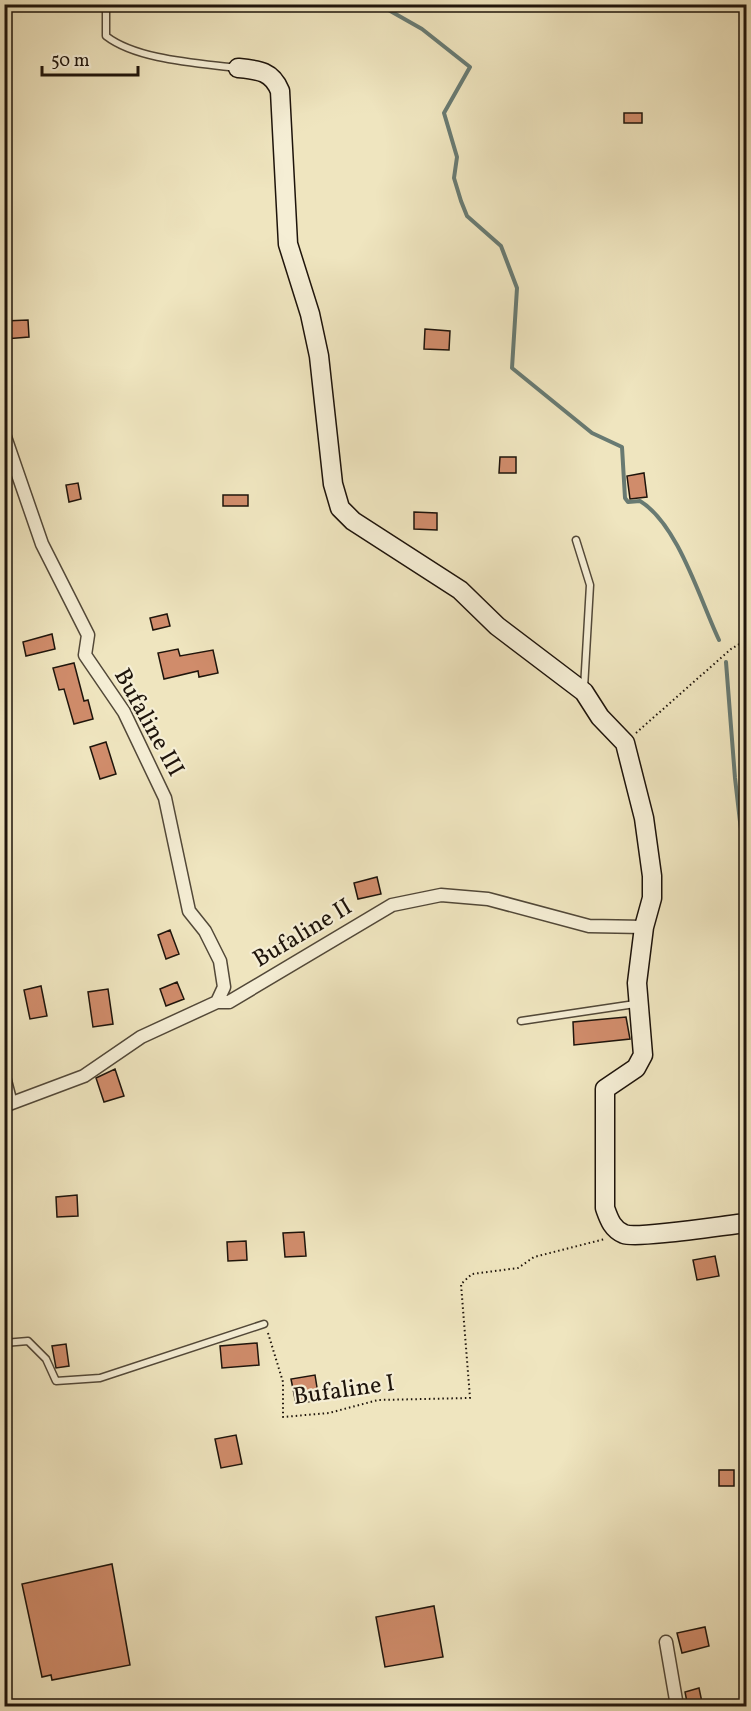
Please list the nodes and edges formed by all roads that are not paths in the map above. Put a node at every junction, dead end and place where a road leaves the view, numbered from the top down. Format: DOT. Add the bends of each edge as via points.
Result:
graph roads {
  1 [pos="106,4"];
  2 [pos="238,68"];
  3 [pos="4,434"];
  4 [pos="576,540"];
  5 [pos="584,692"];
  6 [pos="644,927"];
  7 [pos="217,1002"];
  8 [pos="639,1004"];
  9 [pos="521,1022"];
  10 [pos="4,1065"];
  11 [pos="9,1105"];
  12 [pos="747,1223"];
  13 [pos="264,1324"];
  14 [pos="4,1343"];
  15 [pos="666,1641"];
  16 [pos="677,1707"];
  1 -- 2 [label="lane" via="106,36 121,45"];
  2 -- 5 [label="street" via="267,73 280,91 288,244 319,356 333,484 340,508 353,521 460,590 497,626"];
  3 -- 7 [label="street, Bufaline III" via="42,544 88,635 86,655 124,712 165,798 189,911 205,931 220,961 224,987"];
  4 -- 5 [label="lane" via="590,585"];
  5 -- 6 [label="street" via="600,717 625,743 644,818 652,876 652,898"];
  6 -- 7 [label="street, Bufaline II" via="589,926 488,899 441,895 392,904 230,1002"];
  6 -- 8 [label="street" via="637,983"];
  7 -- 11 [label="street, Bufaline II" via="141,1037 84,1076"];
  8 -- 9 [label="lane"];
  8 -- 12 [label="street" via="643,1054 636,1068 606,1089 603,1113 606,1208 610,1221 626,1234 636,1236"];
  10 -- 11 [label="lane"];
  13 -- 14 [label="lane" via="100,1378 71,1381 56,1381 46,1359 28,1341"];
  15 -- 16 [label="street"];
}
